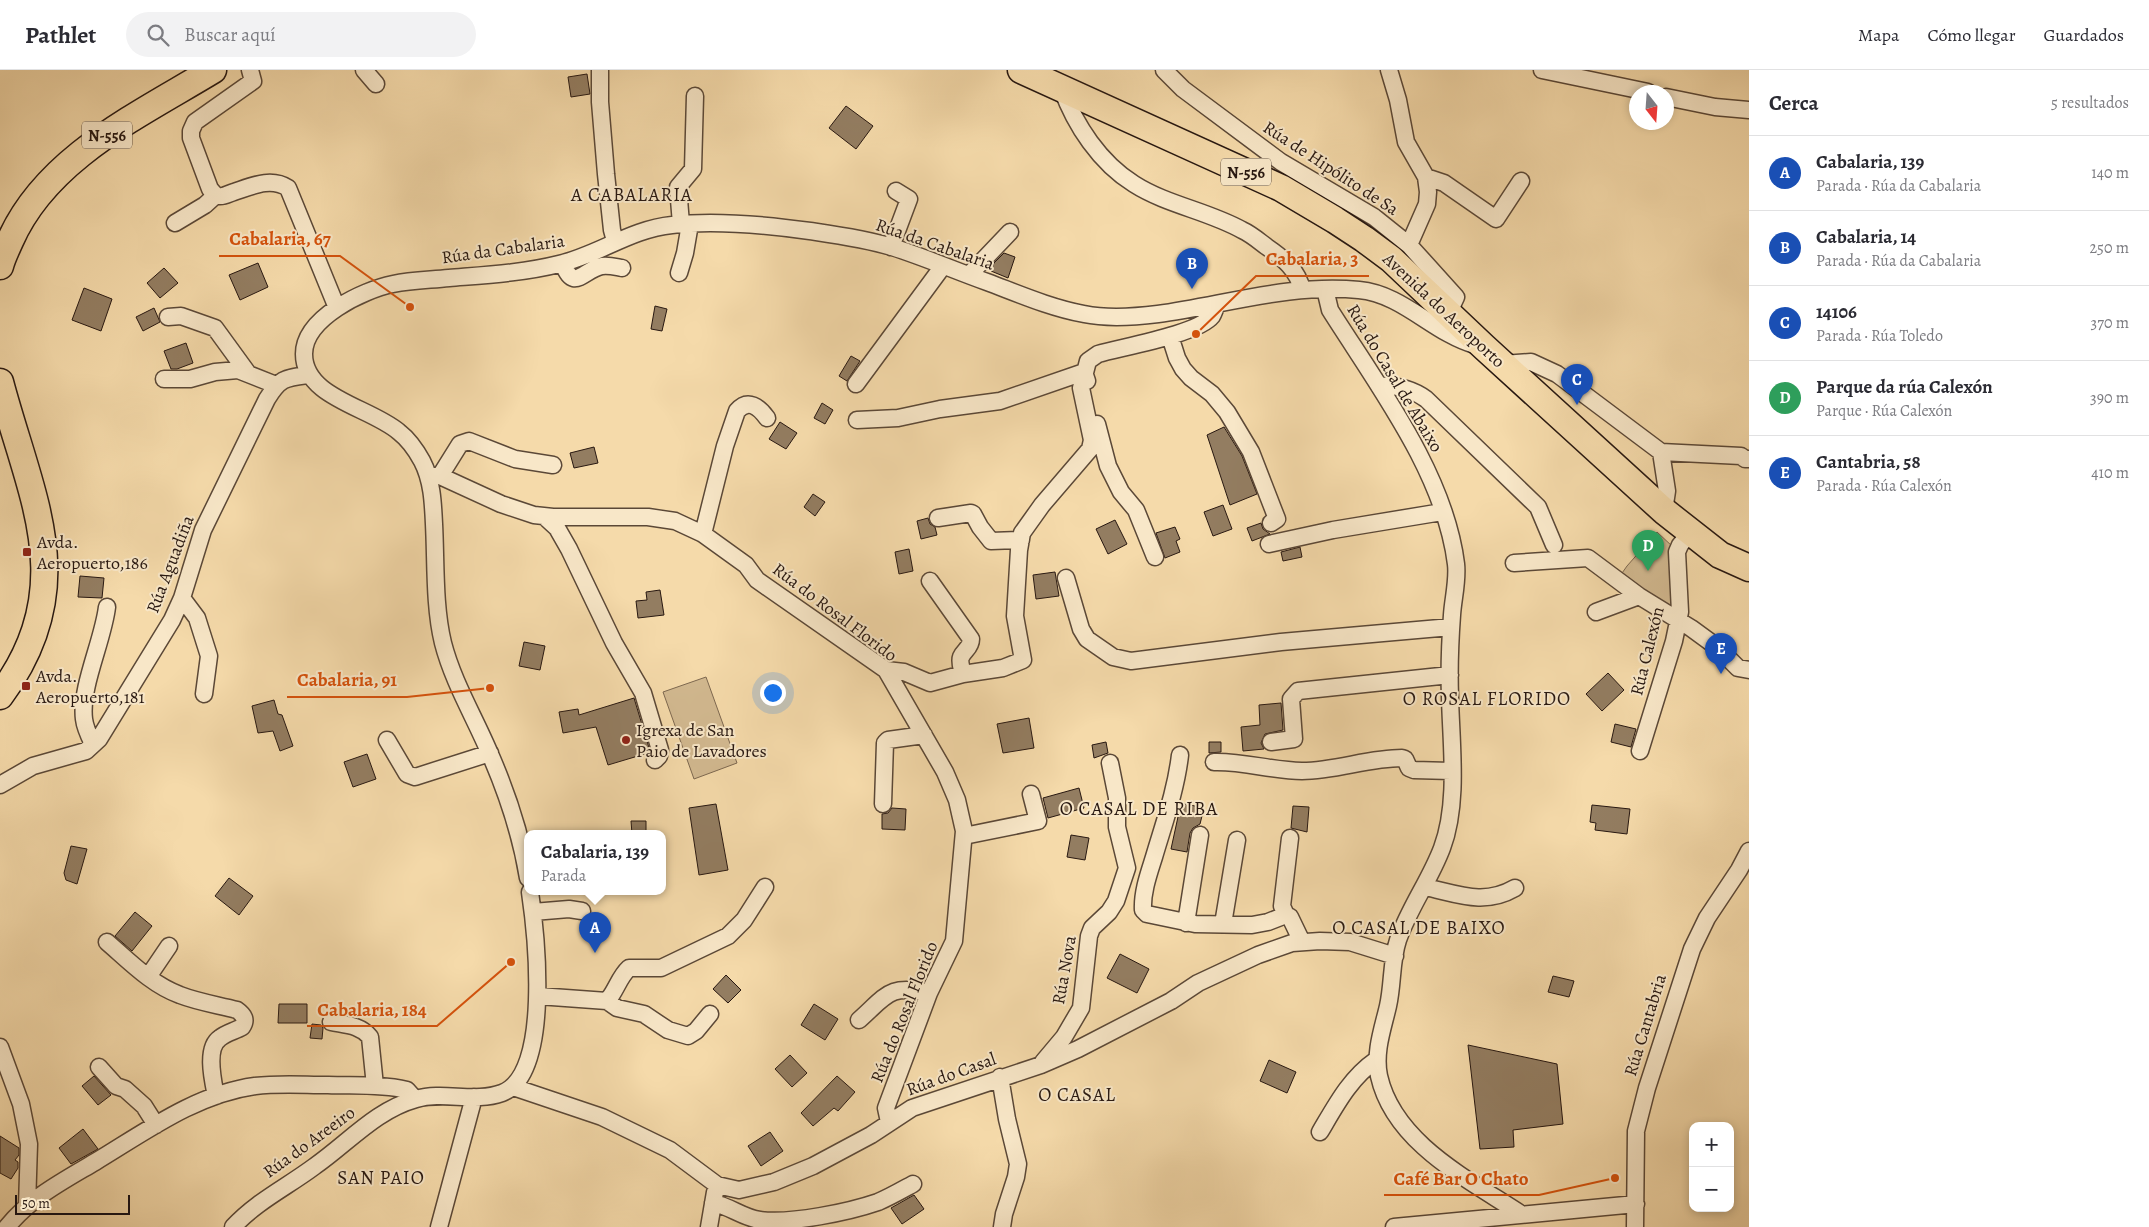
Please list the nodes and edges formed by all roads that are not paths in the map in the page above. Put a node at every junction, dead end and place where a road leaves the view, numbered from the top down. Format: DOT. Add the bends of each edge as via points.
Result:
graph roads {
  1 [pos="213,70"];
  2 [pos="250,70"];
  3 [pos="364,70"];
  4 [pos="600,70"];
  5 [pos="1164,70"];
  6 [pos="1389,70"];
  7 [pos="1542,70"];
  8 [pos="1040,77"];
  9 [pos="376,84"];
  10 [pos="1629,88"];
  11 [pos="695,96"];
  12 [pos="1674,98"];
  13 [pos="1749,110"];
  14 [pos="1426,177"];
  15 [pos="1521,181"];
  16 [pos="896,191"];
  17 [pos="216,195"];
  18 [pos="175,223"];
  19 [pos="685,224"];
  20 [pos="1010,232"];
  21 [pos="616,241"];
  22 [pos="1409,245"];
  23 [pos="891,247"];
  24 [pos="563,263"];
  25 [pos="0,266"];
  26 [pos="943,266"];
  27 [pos="622,268"];
  28 [pos="678,273"];
  29 [pos="969,275"];
  30 [pos="1325,289"];
  31 [pos="1302,290"];
  32 [pos="1217,305"];
  33 [pos="337,308"];
  34 [pos="1449,312"];
  35 [pos="168,317"];
  36 [pos="1170,336"];
  37 [pos="1494,356"];
  38 [pos="247,372"];
  39 [pos="1084,372"];
  40 [pos="308,375"];
  41 [pos="164,379"];
  42 [pos="0,382"];
  43 [pos="856,384"];
  44 [pos="276,385"];
  45 [pos="1379,386"];
  46 [pos="767,418"];
  47 [pos="857,420"];
  48 [pos="1661,452"];
  49 [pos="1749,459"];
  50 [pos="553,465"];
  51 [pos="434,476"];
  52 [pos="1442,512"];
  53 [pos="1664,512"];
  54 [pos="544,516"];
  55 [pos="938,518"];
  56 [pos="1271,523"];
  57 [pos="1690,533"];
  58 [pos="704,534"];
  59 [pos="1020,540"];
  60 [pos="1269,544"];
  61 [pos="1554,544"];
  62 [pos="1155,557"];
  63 [pos="1514,563"];
  64 [pos="1749,568"];
  65 [pos="1066,578"];
  66 [pos="930,582"];
  67 [pos="1640,596"];
  68 [pos="182,598"];
  69 [pos="106,607"];
  70 [pos="1596,612"];
  71 [pos="1678,619"];
  72 [pos="1451,627"];
  73 [pos="886,670"];
  74 [pos="1749,670"];
  75 [pos="964,674"];
  76 [pos="1450,675"];
  77 [pos="204,694"];
  78 [pos="0,696"];
  79 [pos="924,735"];
  80 [pos="387,740"];
  81 [pos="1271,742"];
  82 [pos="93,744"];
  83 [pos="1640,751"];
  84 [pos="490,754"];
  85 [pos="1180,755"];
  86 [pos="655,760"];
  87 [pos="1214,762"];
  88 [pos="1110,763"];
  89 [pos="1451,770"];
  90 [pos="0,785"];
  91 [pos="1031,794"];
  92 [pos="883,804"];
  93 [pos="1200,835"];
  94 [pos="964,836"];
  95 [pos="1290,838"];
  96 [pos="1237,840"];
  97 [pos="1749,851"];
  98 [pos="524,856"];
  99 [pos="766,887"];
  100 [pos="1425,887"];
  101 [pos="1515,888"];
  102 [pos="530,895"];
  103 [pos="582,911"];
  104 [pos="533,912"];
  105 [pos="1286,915"];
  106 [pos="1186,923"];
  107 [pos="1223,924"];
  108 [pos="107,942"];
  109 [pos="1302,942"];
  110 [pos="169,946"];
  111 [pos="1395,956"];
  112 [pos="148,978"];
  113 [pos="929,993"];
  114 [pos="538,996"];
  115 [pos="607,1001"];
  116 [pos="710,1014"];
  117 [pos="859,1020"];
  118 [pos="331,1022"];
  119 [pos="0,1047"];
  120 [pos="1376,1060"];
  121 [pos="1041,1065"];
  122 [pos="100,1067"];
  123 [pos="1000,1077"];
  124 [pos="375,1086"];
  125 [pos="513,1087"];
  126 [pos="216,1096"];
  127 [pos="474,1097"];
  128 [pos="415,1100"];
  129 [pos="889,1122"];
  130 [pos="156,1125"];
  131 [pos="1320,1132"];
  132 [pos="913,1184"];
  133 [pos="717,1185"];
  134 [pos="713,1203"];
  135 [pos="1636,1204"];
  136 [pos="27,1206"];
  137 [pos="1521,1214"];
  138 [pos="7,1227"];
  139 [pos="234,1227"];
  140 [pos="439,1227"];
  141 [pos="709,1227"];
  142 [pos="1002,1227"];
  143 [pos="1394,1227"];
  144 [pos="1635,1227"];
  1 -- 25 [label="main road, N-556" via="96,142 59,172 23,214"];
  2 -- 17 [label="street" via="253,81 203,115 191,131 210,189"];
  3 -- 9 [label="street"];
  4 -- 21 [label="street" via="606,174"];
  5 -- 22 [label="street, Rúa de Hipólito de Sa" via="1183,89 1281,162 1374,217"];
  6 -- 14 [label="street" via="1406,142"];
  7 -- 10 [label="street"];
  8 -- 31 [label="street" via="1114,169 1134,184 1243,230 1285,259 1300,281"];
  8 -- 34 [label="main road, Avenida do Aeroporto / N-556" via="1309,204 1391,259"];
  11 -- 19 [label="street" via="693,168 678,187"];
  12 -- 13 [label="street"];
  14 -- 15 [label="street" via="1444,182 1496,220"];
  14 -- 22 [label="street" via="1427,204"];
  16 -- 23 [label="street" via="909,199"];
  17 -- 18 [label="street"];
  17 -- 33 [label="street" via="221,197 266,183 282,184 288,188"];
  19 -- 21 [label="street, Rúa da Cabalaria" via="658,227"];
  19 -- 23 [label="street, Rúa da Cabalaria" via="808,231"];
  19 -- 28 [label="street" via="685,253"];
  20 -- 29 [label="street"];
  21 -- 24 [label="street, Rúa da Cabalaria"];
  22 -- 34 [label="street, Rúa de Hipólito de Sa" via="1456,297"];
  23 -- 26 [label="street, Rúa da Cabalaria"];
  24 -- 27 [label="street" via="570,278 577,278 601,266"];
  24 -- 33 [label="street, Rúa da Cabalaria" via="497,274 392,284"];
  26 -- 29 [label="street, Rúa da Cabalaria"];
  26 -- 43 [label="street"];
  29 -- 32 [label="street, Rúa da Cabalaria" via="1051,306 1086,315 1143,315"];
  30 -- 31 [label="street, Rúa da Cabalaria"];
  30 -- 37 [label="street, Rúa da Cabalaria" via="1366,290 1385,296 1460,341"];
  30 -- 45 [label="street, Rúa do Casal de Abaixo" via="1330,310"];
  31 -- 32 [label="street, Rúa da Cabalaria"];
  32 -- 36 [label="street" via="1207,320"];
  33 -- 40 [label="street, Rúa da Cabalaria" via="318,324 306,342 304,356"];
  34 -- 37 [label="main road, Avenida do Aeroporto"];
  35 -- 38 [label="street" via="181,316 216,328"];
  36 -- 39 [label="street" via="1098,354 1088,361"];
  36 -- 56 [label="street" via="1183,368 1227,412 1251,452 1278,519"];
  37 -- 48 [label="street, Rúa da Cabalaria" via="1531,362 1557,374"];
  37 -- 53 [label="main road, Avenida do Aeroporto"];
  38 -- 41 [label="street" via="238,370 195,378"];
  38 -- 44 [label="street"];
  39 -- 47 [label="street" via="1000,401 898,418"];
  39 -- 59 [label="street" via="1081,388 1092,440 1090,449 1038,511 1022,532"];
  39 -- 62 [label="street" via="1108,466 1121,492 1136,510"];
  40 -- 44 [label="street" via="286,377"];
  40 -- 51 [label="street" via="328,392 400,432"];
  42 -- 78 [label="main road" via="34,499 46,575 38,622 26,652"];
  44 -- 68 [label="street, Rúa Aguadiña" via="203,530"];
  45 -- 52 [label="street, Rúa do Casal de Abaixo" via="1413,442"];
  45 -- 61 [label="street" via="1414,391 1426,399 1538,507"];
  46 -- 58 [label="street" via="749,404 737,411 725,446"];
  48 -- 49 [label="street"];
  48 -- 53 [label="street" via="1667,491"];
  50 -- 51 [label="street" via="515,459 468,441 460,444"];
  51 -- 54 [label="street, Rúa do Rosal Florido" via="501,504"];
  51 -- 84 [label="street" via="438,614 443,643"];
  52 -- 60 [label="street"];
  52 -- 72 [label="street, Rúa do Casal de Abaixo" via="1456,567"];
  53 -- 57 [label="main road, Avenida do Aeroporto"];
  54 -- 58 [label="street, Rúa do Rosal Florido" via="648,517 675,521"];
  54 -- 86 [label="street" via="557,528 569,549 614,643 644,693 660,750"];
  55 -- 59 [label="street" via="971,513 992,540"];
  57 -- 64 [label="main road, Avenida do Aeroporto" via="1720,555"];
  57 -- 71 [label="street, Rúa Calexón" via="1678,552"];
  58 -- 73 [label="street, Rúa do Rosal Florido" via="746,565 758,580"];
  59 -- 75 [label="street" via="1015,616 1023,660 1003,668"];
  63 -- 67 [label="street" via="1588,558"];
  65 -- 72 [label="street" via="1087,639 1120,660"];
  66 -- 75 [label="street" via="971,639 960,660"];
  67 -- 70 [label="street"];
  67 -- 71 [label="street"];
  68 -- 77 [label="street" via="197,618 209,656"];
  68 -- 82 [label="street, Rúa Aguadiña" via="124,700"];
  69 -- 82 [label="street" via="85,697 85,725"];
  71 -- 74 [label="street" via="1738,668"];
  71 -- 83 [label="street, Rúa Calexón"];
  72 -- 76 [label="street, Rúa do Casal de Abaixo"];
  73 -- 75 [label="street" via="904,672 930,683"];
  73 -- 79 [label="street, Rúa do Rosal Florido"];
  76 -- 81 [label="street" via="1298,691 1291,699 1294,739"];
  76 -- 89 [label="street, Rúa do Casal de Abaixo"];
  79 -- 92 [label="street" via="885,743"];
  79 -- 94 [label="street, Rúa do Rosal Florido" via="957,800"];
  80 -- 84 [label="street" via="407,774 415,777"];
  82 -- 90 [label="street, Rúa Aguadiña" via="86,750 33,766"];
  84 -- 98 [label="street" via="518,830"];
  85 -- 106 [label="street" via="1174,793 1160,830 1142,910"];
  87 -- 89 [label="street" via="1304,771 1366,760 1402,758 1414,770"];
  88 -- 121 [label="street, Rúa Nova" via="1117,798 1120,848 1126,862 1125,875 1109,912 1092,928 1089,936 1081,1008 1064,1037"];
  89 -- 100 [label="street, Rúa do Casal de Abaixo" via="1449,828"];
  91 -- 94 [label="street" via="1038,821"];
  93 -- 106 [label="street"];
  94 -- 113 [label="street, Rúa do Rosal Florido" via="954,941"];
  95 -- 105 [label="street" via="1282,906"];
  96 -- 107 [label="street"];
  97 -- 135 [label="street, Rúa Cantabria" via="1700,932 1684,970 1637,1123"];
  99 -- 115 [label="street" via="744,920 728,936 661,968 629,968"];
  100 -- 101 [label="street" via="1476,898 1490,898"];
  100 -- 111 [label="street, Rúa do Casal de Abaixo" via="1412,906"];
  102 -- 104 [label="street"];
  103 -- 104 [label="street"];
  104 -- 114 [label="street"];
  105 -- 107 [label="street" via="1252,925"];
  105 -- 109 [label="street"];
  106 -- 107 [label="street"];
  108 -- 112 [label="street"];
  109 -- 111 [label="street, Rúa do Casal" via="1350,942"];
  109 -- 121 [label="street, Rúa do Casal" via="1258,955 1198,983 1171,1002"];
  110 -- 112 [label="street"];
  111 -- 120 [label="street, Rúa do Casal de Abaixo" via="1392,991"];
  112 -- 126 [label="street" via="180,995 237,1010 244,1016 242,1027 220,1038 213,1047 211,1073"];
  113 -- 117 [label="street" via="911,989 890,992"];
  113 -- 129 [label="street, Rúa do Rosal Florido" via="886,1108"];
  114 -- 115 [label="street"];
  114 -- 125 [label="street" via="532,1045"];
  115 -- 116 [label="street" via="617,1008 644,1014 668,1030 688,1036"];
  118 -- 124 [label="street" via="356,1027 370,1037"];
  119 -- 136 [label="street" via="21,1104 29,1144"];
  120 -- 131 [label="street" via="1353,1081"];
  120 -- 137 [label="street, Rúa do Casal de Abaixo" via="1386,1098 1409,1133 1436,1157"];
  121 -- 123 [label="street, Rúa do Casal"];
  122 -- 130 [label="street" via="116,1086 125,1089 144,1106"];
  123 -- 129 [label="street, Rúa do Casal" via="912,1108"];
  123 -- 142 [label="street" via="1018,1164"];
  124 -- 126 [label="street" via="254,1086"];
  124 -- 128 [label="street" via="407,1090"];
  125 -- 127 [label="street" via="503,1093"];
  125 -- 133 [label="street, Rúa do Casal" via="602,1117 670,1150"];
  126 -- 130 [label="street"];
  127 -- 128 [label="street, Rúa do Areeiro" via="434,1096"];
  127 -- 140 [label="street"];
  128 -- 139 [label="street, Rúa do Areeiro" via="383,1114 350,1137 309,1171 262,1200"];
  129 -- 133 [label="street, Rúa do Casal" via="813,1166 774,1182 739,1190"];
  130 -- 136 [label="street"];
  132 -- 134 [label="street" via="879,1201 797,1219 760,1220"];
  133 -- 134 [label="street"];
  134 -- 141 [label="street"];
  135 -- 137 [label="street"];
  135 -- 144 [label="street, Rúa Cantabria"];
  136 -- 138 [label="street"];
  137 -- 143 [label="street"];
}
